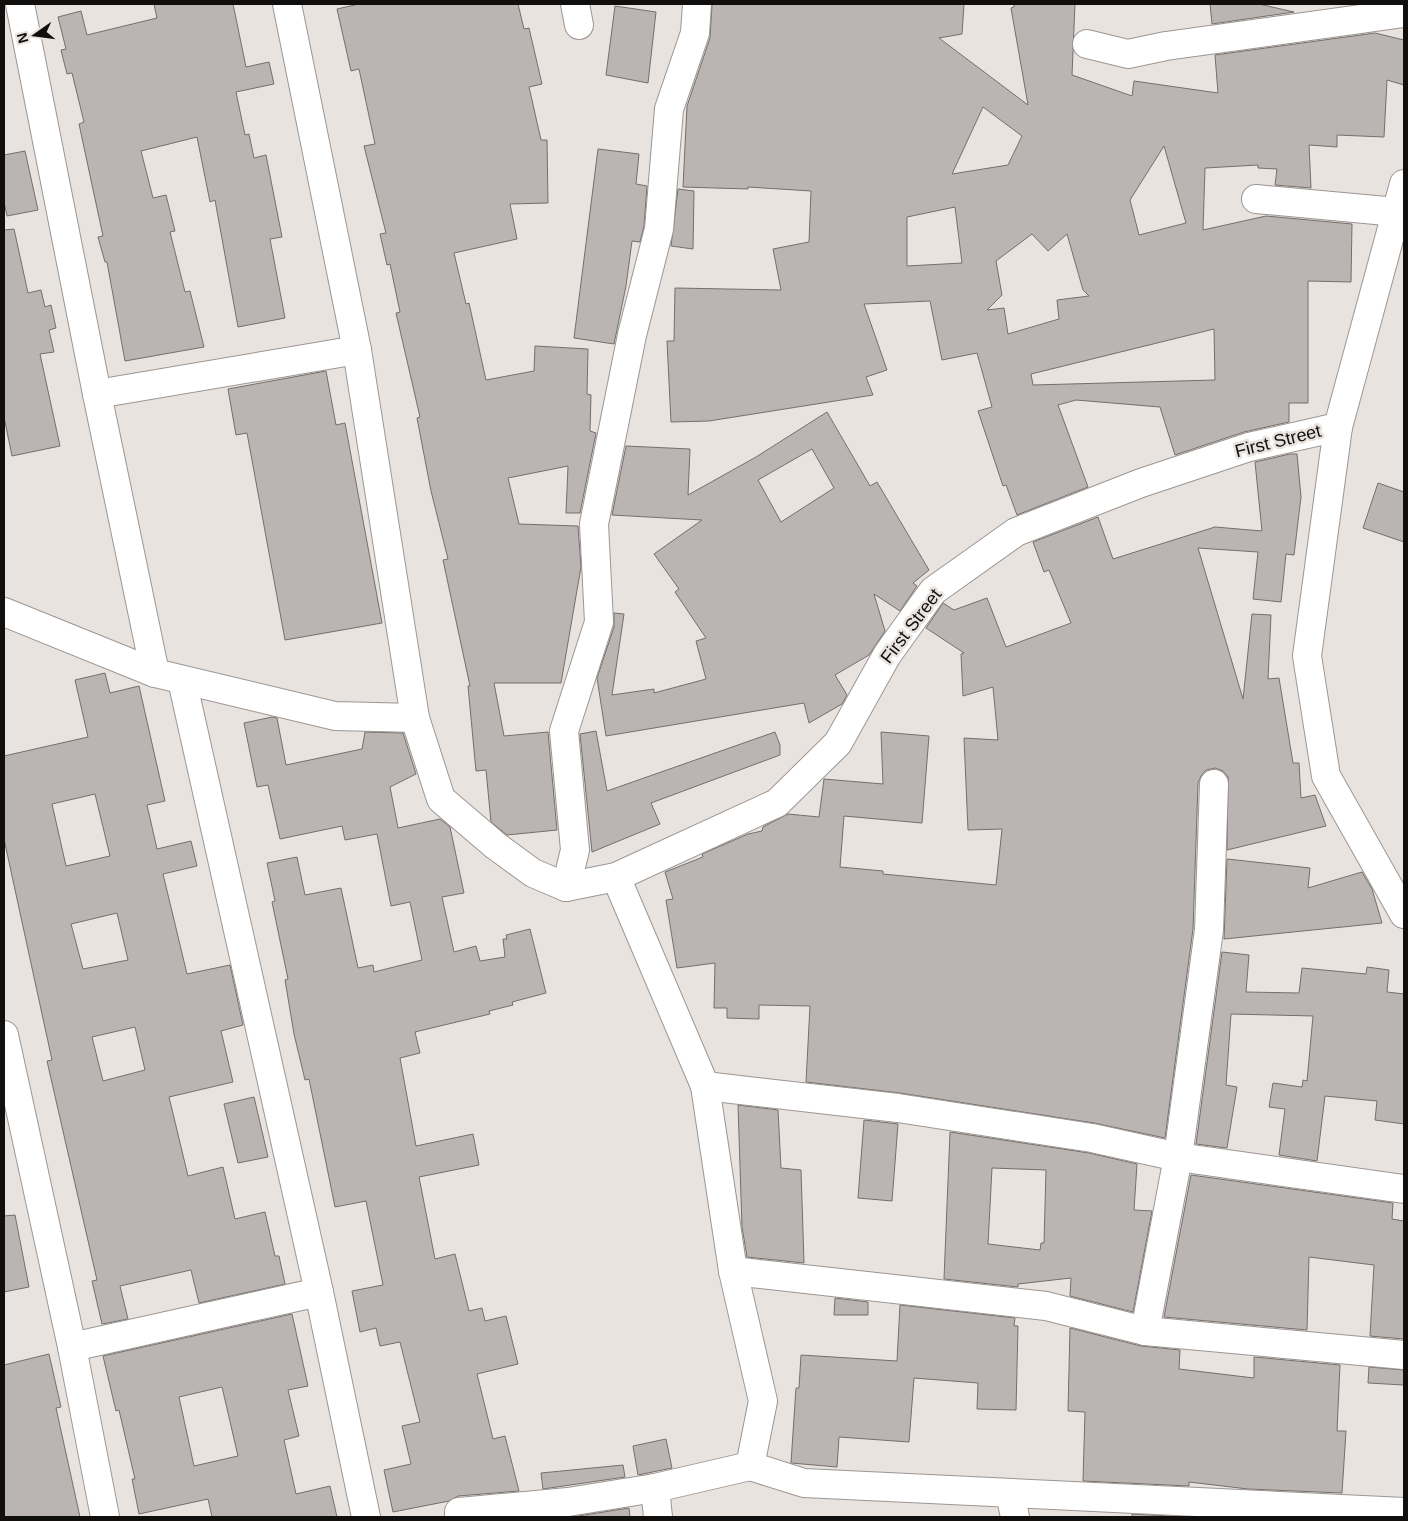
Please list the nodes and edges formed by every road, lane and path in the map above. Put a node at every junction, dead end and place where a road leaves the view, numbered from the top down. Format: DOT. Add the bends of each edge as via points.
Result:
graph roads {
  1 [pos="20,4"];
  2 [pos="287,4"];
  3 [pos="697,4"];
  4 [pos="1404,13"];
  5 [pos="1086,44"];
  6 [pos="1404,184"];
  7 [pos="1256,199"];
  8 [pos="1397,212"];
  9 [pos="357,350"];
  10 [pos="96,394"];
  11 [pos="1338,426"];
  12 [pos="4,612"];
  13 [pos="155,673"];
  14 [pos="182,680"];
  15 [pos="415,718"];
  16 [pos="1214,784"];
  17 [pos="616,877"];
  18 [pos="566,888"];
  19 [pos="1404,914"];
  20 [pos="4,1035"];
  21 [pos="705,1086"];
  22 [pos="1178,1157"];
  23 [pos="1404,1189"];
  24 [pos="733,1271"];
  25 [pos="319,1292"];
  26 [pos="1145,1331"];
  27 [pos="72,1347"];
  28 [pos="1404,1355"];
  29 [pos="750,1466"];
  30 [pos="655,1488"];
  31 [pos="1012,1505"];
  32 [pos="1404,1512"];
  33 [pos="105,1517"];
  34 [pos="366,1517"];
  35 [pos="459,1517"];
  36 [pos="658,1517"];
  1 -- 10 [label="street"];
  2 -- 9 [label="street"];
  3 -- 18 [label="street" via="695,33 669,108 659,230 632,335 594,524 599,622 564,731 575,850"];
  4 -- 5 [label="street" via="1128,54"];
  6 -- 8 [label="street"];
  7 -- 8 [label="street"];
  8 -- 11 [label="street"];
  9 -- 10 [label="street"];
  9 -- 15 [label="street"];
  10 -- 13 [label="street"];
  11 -- 17 [label="street, First Street" via="1249,447 1141,483 1016,532 933,591 887,656 838,743 777,803"];
  11 -- 19 [label="street" via="1307,656 1326,776"];
  12 -- 13 [label="street"];
  13 -- 14 [label="street"];
  14 -- 15 [label="street" via="335,716"];
  14 -- 25 [label="street"];
  15 -- 18 [label="street" via="440,799 533,873"];
  16 -- 22 [label="street" via="1209,930"];
  17 -- 18 [label="street, First Street"];
  17 -- 21 [label="street"];
  20 -- 27 [label="street"];
  21 -- 22 [label="street" via="898,1108 1092,1138"];
  21 -- 24 [label="street"];
  22 -- 23 [label="street"];
  22 -- 26 [label="street"];
  24 -- 26 [label="street" via="1046,1306"];
  24 -- 29 [label="street" via="763,1400"];
  25 -- 27 [label="street"];
  25 -- 34 [label="street"];
  26 -- 28 [label="street"];
  27 -- 33 [label="street"];
  29 -- 30 [label="street"];
  29 -- 31 [label="street" via="804,1483"];
  30 -- 35 [label="street" via="568,1502 459,1512"];
  30 -- 36 [label="street"];
  31 -- 32 [label="street"];
}
